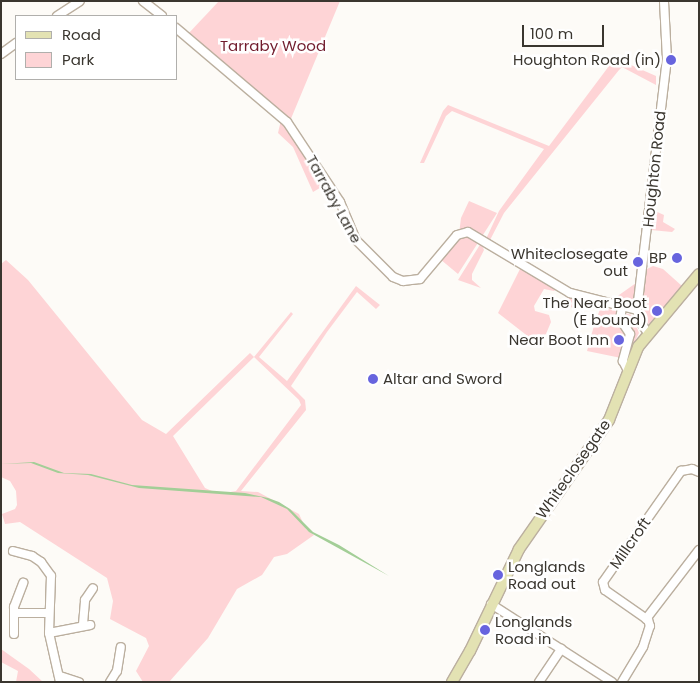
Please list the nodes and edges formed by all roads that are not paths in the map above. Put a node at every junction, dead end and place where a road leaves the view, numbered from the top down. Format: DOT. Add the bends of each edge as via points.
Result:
graph roads {
  1 [pos="80,1"];
  2 [pos="143,1"];
  3 [pos="664,1"];
  4 [pos="59,15"];
  5 [pos="161,15"];
  6 [pos="178,30"];
  7 [pos="15,44"];
  8 [pos="1,54"];
  9 [pos="699,274"];
  10 [pos="622,307"];
  11 [pos="637,310"];
  12 [pos="648,332"];
  13 [pos="627,369"];
  14 [pos="699,472"];
  15 [pos="699,550"];
  16 [pos="13,551"];
  17 [pos="23,583"];
  18 [pos="92,588"];
  19 [pos="491,604"];
  20 [pos="14,613"];
  21 [pos="49,613"];
  22 [pos="646,619"];
  23 [pos="49,633"];
  24 [pos="14,634"];
  25 [pos="122,646"];
  26 [pos="562,649"];
  27 [pos="60,679"];
  28 [pos="80,682"];
  29 [pos="110,682"];
  30 [pos="452,682"];
  31 [pos="538,682"];
  32 [pos="612,682"];
  33 [pos="622,682"];
  1 -- 4 [label="street"];
  2 -- 5 [label="street"];
  3 -- 11 [label="street, Houghton Road" via="667,59"];
  6 -- 10 [label="street, Tarraby Lane" via="287,122 340,202 356,240 393,277 402,281 420,279 458,235 468,232 570,292"];
  7 -- 8 [label="street"];
  9 -- 12 [label="main road, Whiteclosegate"];
  10 -- 11 [label="street, Tarraby Lane"];
  10 -- 13 [label="street" via="620,319 630,334 623,361"];
  11 -- 12 [label="street" via="641,324"];
  12 -- 13 [label="main road, Whiteclosegate"];
  13 -- 19 [label="main road, Whiteclosegate" via="618,400 600,436 538,518"];
  14 -- 22 [label="street, Millcroft" via="692,468 681,471 603,582 605,590 632,613"];
  15 -- 22 [label="street"];
  16 -- 21 [label="street" via="32,556 48,571 52,581"];
  17 -- 20 [label="street"];
  18 -- 23 [label="street" via="85,600 87,625"];
  19 -- 26 [label="street"];
  19 -- 30 [label="main road, Whiteclosegate"];
  20 -- 21 [label="street"];
  20 -- 24 [label="street"];
  21 -- 23 [label="street"];
  22 -- 33 [label="street" via="650,626 648,638"];
  23 -- 27 [label="street"];
  25 -- 29 [label="street" via="117,671"];
  26 -- 31 [label="street"];
  26 -- 32 [label="street"];
  27 -- 28 [label="street"];
}
